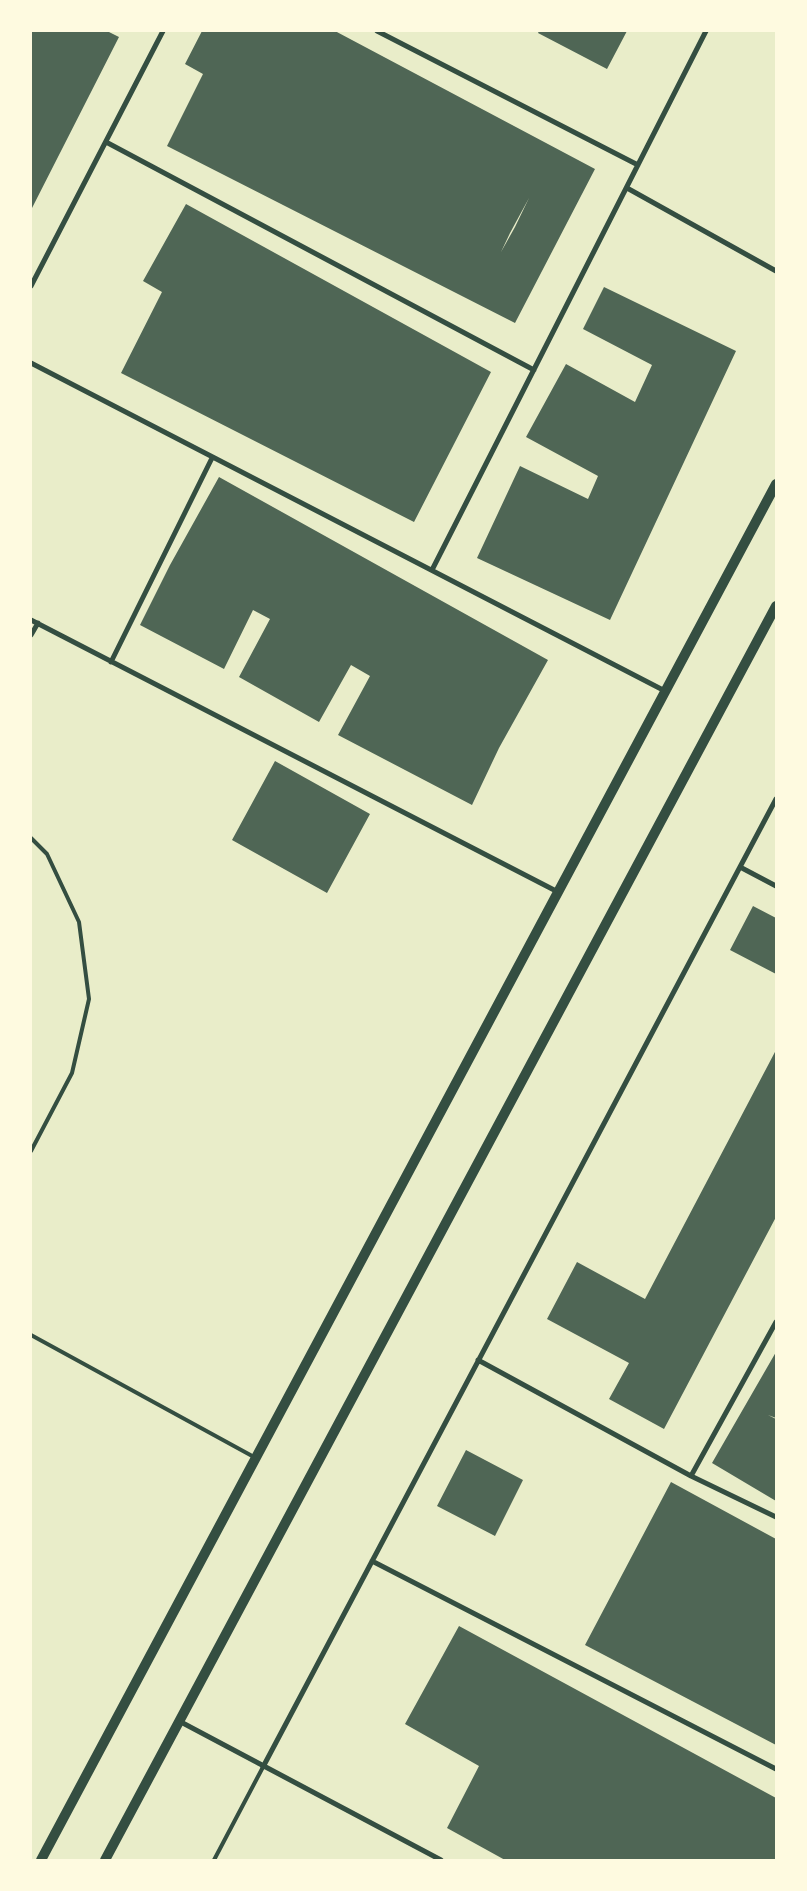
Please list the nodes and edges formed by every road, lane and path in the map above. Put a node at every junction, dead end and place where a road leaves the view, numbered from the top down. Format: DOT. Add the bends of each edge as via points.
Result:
graph roads {
  1 [pos="163,31"];
  2 [pos="377,31"];
  3 [pos="706,31"];
  4 [pos="106,142"];
  5 [pos="638,165"];
  6 [pos="627,188"];
  7 [pos="776,271"];
  8 [pos="31,286"];
  9 [pos="31,363"];
  10 [pos="534,370"];
  11 [pos="212,458"];
  12 [pos="776,484"];
  13 [pos="432,570"];
  14 [pos="776,606"];
  15 [pos="31,620"];
  16 [pos="38,623"];
  17 [pos="31,635"];
  18 [pos="111,662"];
  19 [pos="665,691"];
  20 [pos="776,799"];
  21 [pos="31,838"];
  22 [pos="740,867"];
  23 [pos="776,886"];
  24 [pos="558,892"];
  25 [pos="31,1151"];
  26 [pos="776,1322"];
  27 [pos="31,1335"];
  28 [pos="478,1360"];
  29 [pos="256,1458"];
  30 [pos="691,1476"];
  31 [pos="776,1517"];
  32 [pos="372,1561"];
  33 [pos="179,1721"];
  34 [pos="263,1767"];
  35 [pos="776,1769"];
  36 [pos="41,1860"];
  37 [pos="105,1860"];
  38 [pos="214,1860"];
  39 [pos="441,1860"];
  1 -- 4 [label="street"];
  2 -- 5 [label="street"];
  3 -- 5 [label="street"];
  4 -- 8 [label="street"];
  4 -- 10 [label="street"];
  5 -- 6 [label="street"];
  6 -- 7 [label="street"];
  6 -- 10 [label="street"];
  9 -- 11 [label="street"];
  10 -- 13 [label="street"];
  11 -- 13 [label="street"];
  11 -- 18 [label="street"];
  12 -- 19 [label="main road"];
  13 -- 19 [label="street"];
  14 -- 33 [label="main road"];
  15 -- 16 [label="street"];
  16 -- 17 [label="street"];
  16 -- 18 [label="street"];
  18 -- 24 [label="street"];
  19 -- 24 [label="main road"];
  20 -- 22 [label="street"];
  21 -- 25 [label="lane" via="47,854 80,922 88,998 72,1073"];
  22 -- 23 [label="street"];
  22 -- 28 [label="street"];
  24 -- 29 [label="main road"];
  26 -- 30 [label="street"];
  27 -- 29 [label="lane"];
  28 -- 30 [label="street"];
  28 -- 32 [label="street"];
  29 -- 36 [label="main road"];
  30 -- 31 [label="street"];
  32 -- 34 [label="street"];
  32 -- 35 [label="street"];
  33 -- 34 [label="street"];
  33 -- 37 [label="main road"];
  34 -- 38 [label="lane"];
  34 -- 39 [label="street"];
}
